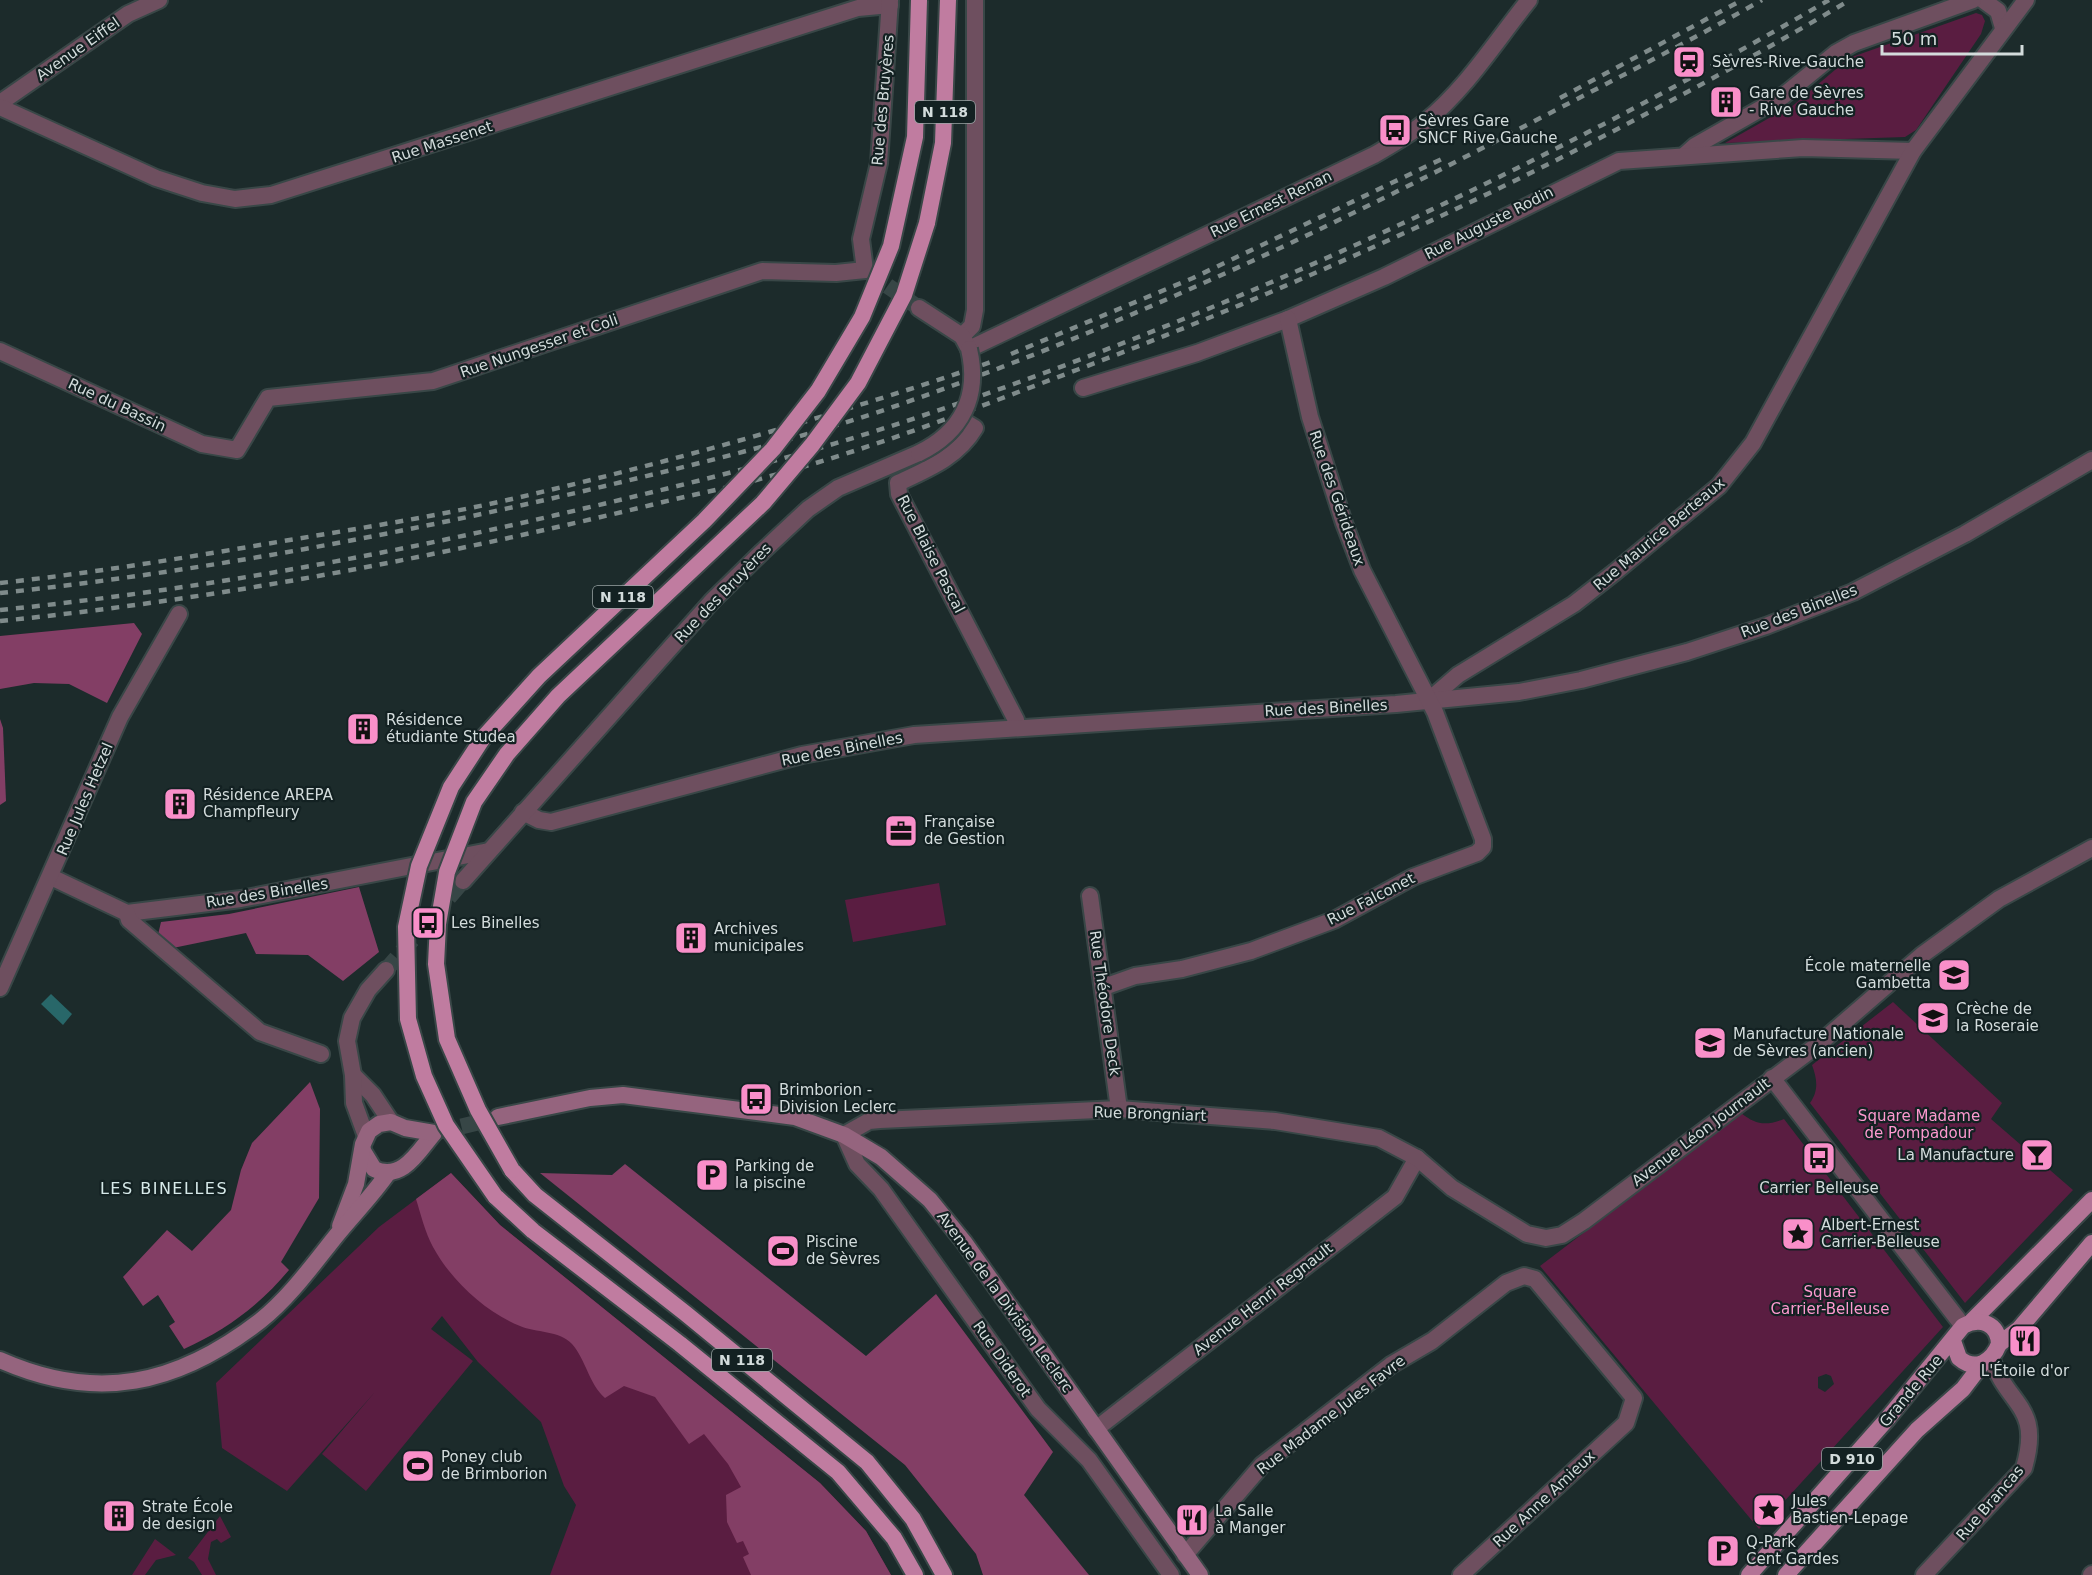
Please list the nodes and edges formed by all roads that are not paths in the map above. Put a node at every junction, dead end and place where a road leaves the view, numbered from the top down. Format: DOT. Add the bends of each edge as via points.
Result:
graph roads {
  1 [pos="159,0"];
  2 [pos="919,0"];
  3 [pos="948,0"];
  4 [pos="975,0"];
  5 [pos="1529,0"];
  6 [pos="1973,0"];
  7 [pos="1983,0"];
  8 [pos="2026,0"];
  9 [pos="890,3"];
  10 [pos="2003,28"];
  11 [pos="0,105"];
  12 [pos="1913,151"];
  13 [pos="1686,155"];
  14 [pos="865,270"];
  15 [pos="919,308"];
  16 [pos="1288,319"];
  17 [pos="965,342"];
  18 [pos="1,355"];
  19 [pos="1083,388"];
  20 [pos="960,419"];
  21 [pos="237,450"];
  22 [pos="2092,460"];
  23 [pos="178,614"];
  24 [pos="1429,700"];
  25 [pos="1017,728"];
  26 [pos="524,812"];
  27 [pos="2092,848"];
  28 [pos="489,851"];
  29 [pos="51,877"];
  30 [pos="463,881"];
  31 [pos="1090,896"];
  32 [pos="126,913"];
  33 [pos="386,970"];
  34 [pos="1104,987"];
  35 [pos="0,988"];
  36 [pos="321,1054"];
  37 [pos="353,1075"];
  38 [pos="1772,1078"];
  39 [pos="1119,1109"];
  40 [pos="498,1117"];
  41 [pos="398,1125"];
  42 [pos="844,1135"];
  43 [pos="365,1144"];
  44 [pos="1418,1158"];
  45 [pos="388,1173"];
  46 [pos="2092,1200"];
  47 [pos="337,1235"];
  48 [pos="2092,1243"];
  49 [pos="1524,1276"];
  50 [pos="1968,1324"];
  51 [pos="1953,1341"];
  52 [pos="1991,1356"];
  53 [pos="0,1360"];
  54 [pos="1096,1429"];
  55 [pos="1185,1555"];
  56 [pos="915,1575"];
  57 [pos="944,1575"];
  58 [pos="1171,1575"];
  59 [pos="1200,1575"];
  60 [pos="1461,1575"];
  61 [pos="1749,1575"];
  62 [pos="1786,1575"];
  63 [pos="1924,1575"];
  1 -- 11 [label="street, Avenue Eiffel" via="128,14"];
  2 -- 56 [label="highway, N 118, bridge" via="915,137 891,246 862,317 818,391 773,449 704,521 539,676 483,738 451,787 419,866 406,927 408,1018 424,1076 446,1125 495,1196 533,1231 837,1472 894,1538"];
  3 -- 57 [label="highway, N 118, bridge" via="944,143 927,223 904,295 858,383 813,445 763,503 558,696 507,754 474,802 447,872 436,964 447,1039 478,1110 512,1170 535,1195 867,1462 913,1519"];
  4 -- 17 [label="street" via="975,310"];
  5 -- 17 [label="street, Rue Ernest Renan" via="1448,100 1424,122 1374,155"];
  6 -- 13 [label="street" via="1836,53 1784,96 1695,146"];
  7 -- 10 [label="street" via="1998,11"];
  8 -- 10 [label="street, Rue Maurice Berteaux"];
  9 -- 11 [label="street, Rue Massenet" via="858,8 271,195 235,199 156,178"];
  9 -- 14 [label="street, Rue des Bruyères" via="879,164 861,239"];
  10 -- 12 [label="street, Rue Maurice Berteaux"];
  12 -- 13 [label="street, Rue Auguste Rodin" via="1803,148"];
  12 -- 24 [label="street, Rue Maurice Berteaux" via="1753,443 1719,486 1574,604 1458,675"];
  13 -- 16 [label="street, Rue Auguste Rodin" via="1619,160 1605,165 1384,277"];
  14 -- 21 [label="street, Rue Nungesser et Coli" via="762,271 433,381 267,398"];
  15 -- 17 [label="street"];
  16 -- 19 [label="street, Rue Auguste Rodin" via="1197,353"];
  16 -- 24 [label="street, Rue des Gérideaux" via="1310,417 1344,523 1362,570"];
  17 -- 20 [label="street, Rue des Bruyères, bridge" via="973,382"];
  18 -- 21 [label="street, Rue du Bassin" via="202,444"];
  20 -- 25 [label="street, Rue Blaise Pascal" via="975,428 967,442 932,467 898,483 900,494"];
  20 -- 26 [label="street, Rue des Bruyères, bridge" via="944,438 919,453 838,488 808,509 712,601"];
  22 -- 24 [label="street, Rue des Binelles" via="1965,534 1853,592 1766,626 1581,680 1520,692"];
  23 -- 29 [label="street, Rue Jules Hetzel" via="120,717"];
  24 -- 25 [label="street, Rue des Binelles"];
  24 -- 34 [label="street, Rue Falconet" via="1479,828 1483,847 1478,854 1413,877 1334,920 1251,951 1182,969 1135,976"];
  25 -- 26 [label="street, Rue des Binelles" via="914,735 802,755 551,822"];
  26 -- 28 [label="street, Rue des Bruyères"];
  27 -- 38 [label="street, Avenue Léon Journault" via="1999,900 1922,955 1820,1043"];
  28 -- 30 [label="street, Rue des Bruyères"];
  28 -- 32 [label="street, Rue des Binelles" via="241,899"];
  29 -- 32 [label="street"];
  29 -- 35 [label="street, Rue Jules Hetzel"];
  31 -- 34 [label="street, Rue Théodore Deck"];
  32 -- 36 [label="street" via="129,920 260,1032"];
  33 -- 37 [label="street" via="368,990 352,1018 347,1041"];
  34 -- 39 [label="street, Rue Théodore Deck"];
  37 -- 41 [label="street"];
  37 -- 43 [label="street" via="354,1103"];
  38 -- 44 [label="street, Avenue Léon Journault" via="1562,1235 1546,1238 1527,1234 1452,1188"];
  38 -- 50 [label="street"];
  39 -- 42 [label="street, Rue Brongniart" via="868,1121"];
  39 -- 44 [label="street, Rue Brongniart" via="1275,1121 1379,1138"];
  40 -- 42 [label="main road, Avenue de la Division Leclerc" via="623,1095 795,1117"];
  41 -- 43 [label="main road" via="379,1124"];
  41 -- 45 [label="main road" via="434,1133 399,1171"];
  42 -- 54 [label="main road, Avenue de la Division Leclerc" via="880,1157 930,1200"];
  42 -- 58 [label="street, Rue Diderot" via="857,1164 881,1189 1038,1409 1089,1460"];
  43 -- 45 [label="main road" via="374,1169"];
  43 -- 47 [label="main road" via="356,1184"];
  44 -- 54 [label="street, Avenue Henri Regnault" via="1395,1197"];
  45 -- 47 [label="main road"];
  46 -- 50 [label="main road, D 910"];
  47 -- 53 [label="main road" via="292,1290 260,1321 209,1355 165,1375 118,1383 71,1383 27,1372"];
  48 -- 52 [label="main road, Grande Rue / D 910"];
  49 -- 55 [label="street, Rue Madame Jules Favre" via="1506,1283 1432,1341 1391,1365 1262,1465"];
  49 -- 60 [label="street, Rue Anne Amieux" via="1534,1280 1634,1398 1626,1423"];
  50 -- 51 [label="main road, D 910"];
  50 -- 52 [label="main road" via="1988,1323 1994,1328"];
  51 -- 52 [label="main road" via="1959,1358 1966,1364"];
  51 -- 61 [label="main road, Grande Rue / D 910"];
  52 -- 62 [label="main road, Grande Rue / D 910" via="1958,1395 1917,1430"];
  52 -- 63 [label="street, Rue Brancas" via="1996,1373 2030,1425 2024,1468"];
  54 -- 55 [label="main road, Avenue de la Division Leclerc"];
  55 -- 59 [label="main road, Avenue de la Division Leclerc"];
}
